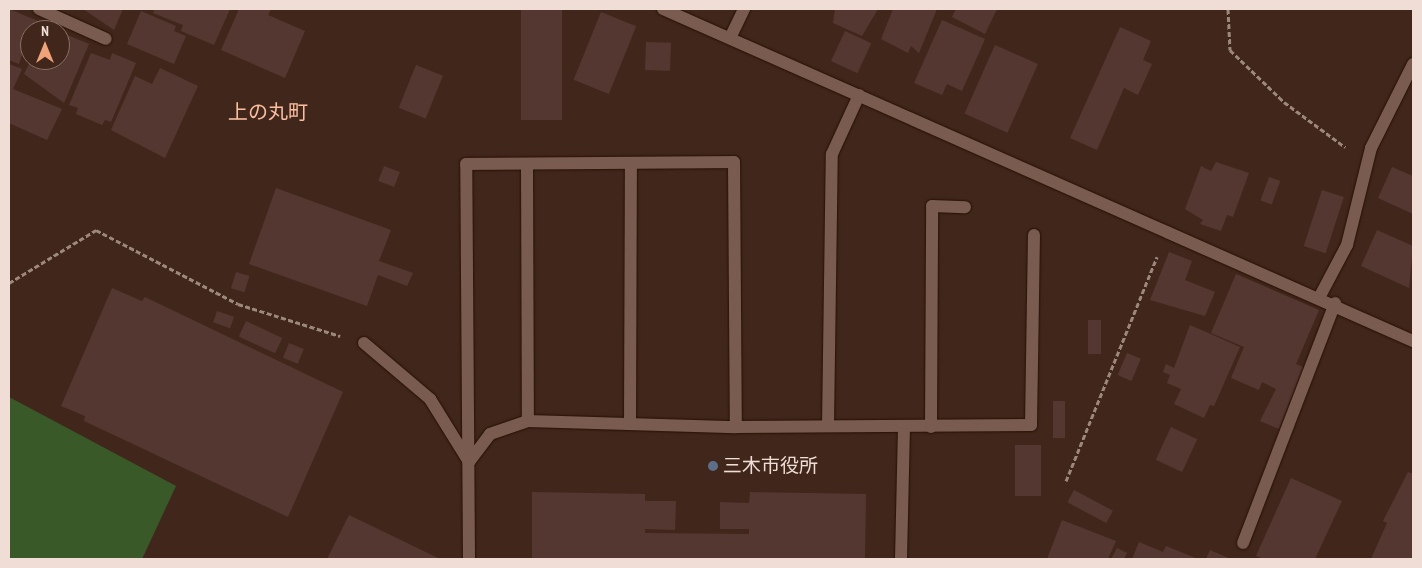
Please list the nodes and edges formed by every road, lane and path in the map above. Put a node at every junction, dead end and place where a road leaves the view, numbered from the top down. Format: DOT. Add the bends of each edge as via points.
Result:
graph roads {
  1 [pos="39,9"];
  2 [pos="663,9"];
  3 [pos="744,9"];
  4 [pos="1228,9"];
  5 [pos="730,38"];
  6 [pos="106,39"];
  7 [pos="1413,64"];
  8 [pos="859,95"];
  9 [pos="1368,158"];
  10 [pos="630,163"];
  11 [pos="527,164"];
  12 [pos="964,207"];
  13 [pos="1167,232"];
  14 [pos="1034,235"];
  15 [pos="9,283"];
  16 [pos="1320,296"];
  17 [pos="1335,303"];
  18 [pos="1413,341"];
  19 [pos="364,343"];
  20 [pos="528,422"];
  21 [pos="630,424"];
  22 [pos="736,426"];
  23 [pos="828,426"];
  24 [pos="930,426"];
  25 [pos="904,427"];
  26 [pos="468,462"];
  27 [pos="1066,481"];
  28 [pos="1243,543"];
  29 [pos="470,559"];
  30 [pos="901,559"];
  1 -- 6 [label="street"];
  2 -- 5 [label="street"];
  3 -- 5 [label="street"];
  4 -- 9 [label="path" via="1230,50 1284,102 1354,154"];
  5 -- 8 [label="street"];
  7 -- 9 [label="street"];
  8 -- 13 [label="street"];
  8 -- 23 [label="street" via="832,154"];
  9 -- 16 [label="street" via="1346,245"];
  10 -- 11 [label="street"];
  10 -- 21 [label="street"];
  10 -- 22 [label="street" via="734,162"];
  11 -- 20 [label="street"];
  11 -- 26 [label="street" via="466,164"];
  12 -- 24 [label="street" via="932,206"];
  13 -- 16 [label="street"];
  13 -- 27 [label="path"];
  14 -- 24 [label="street" via="1031,425"];
  15 -- 19 [label="path" via="96,230 238,304"];
  16 -- 17 [label="street"];
  17 -- 18 [label="street"];
  17 -- 28 [label="street"];
  19 -- 26 [label="street" via="430,399"];
  20 -- 21 [label="street"];
  20 -- 26 [label="street" via="490,434"];
  21 -- 22 [label="street"];
  22 -- 23 [label="street"];
  23 -- 25 [label="street"];
  24 -- 25 [label="street"];
  25 -- 30 [label="street"];
  26 -- 29 [label="street"];
}
